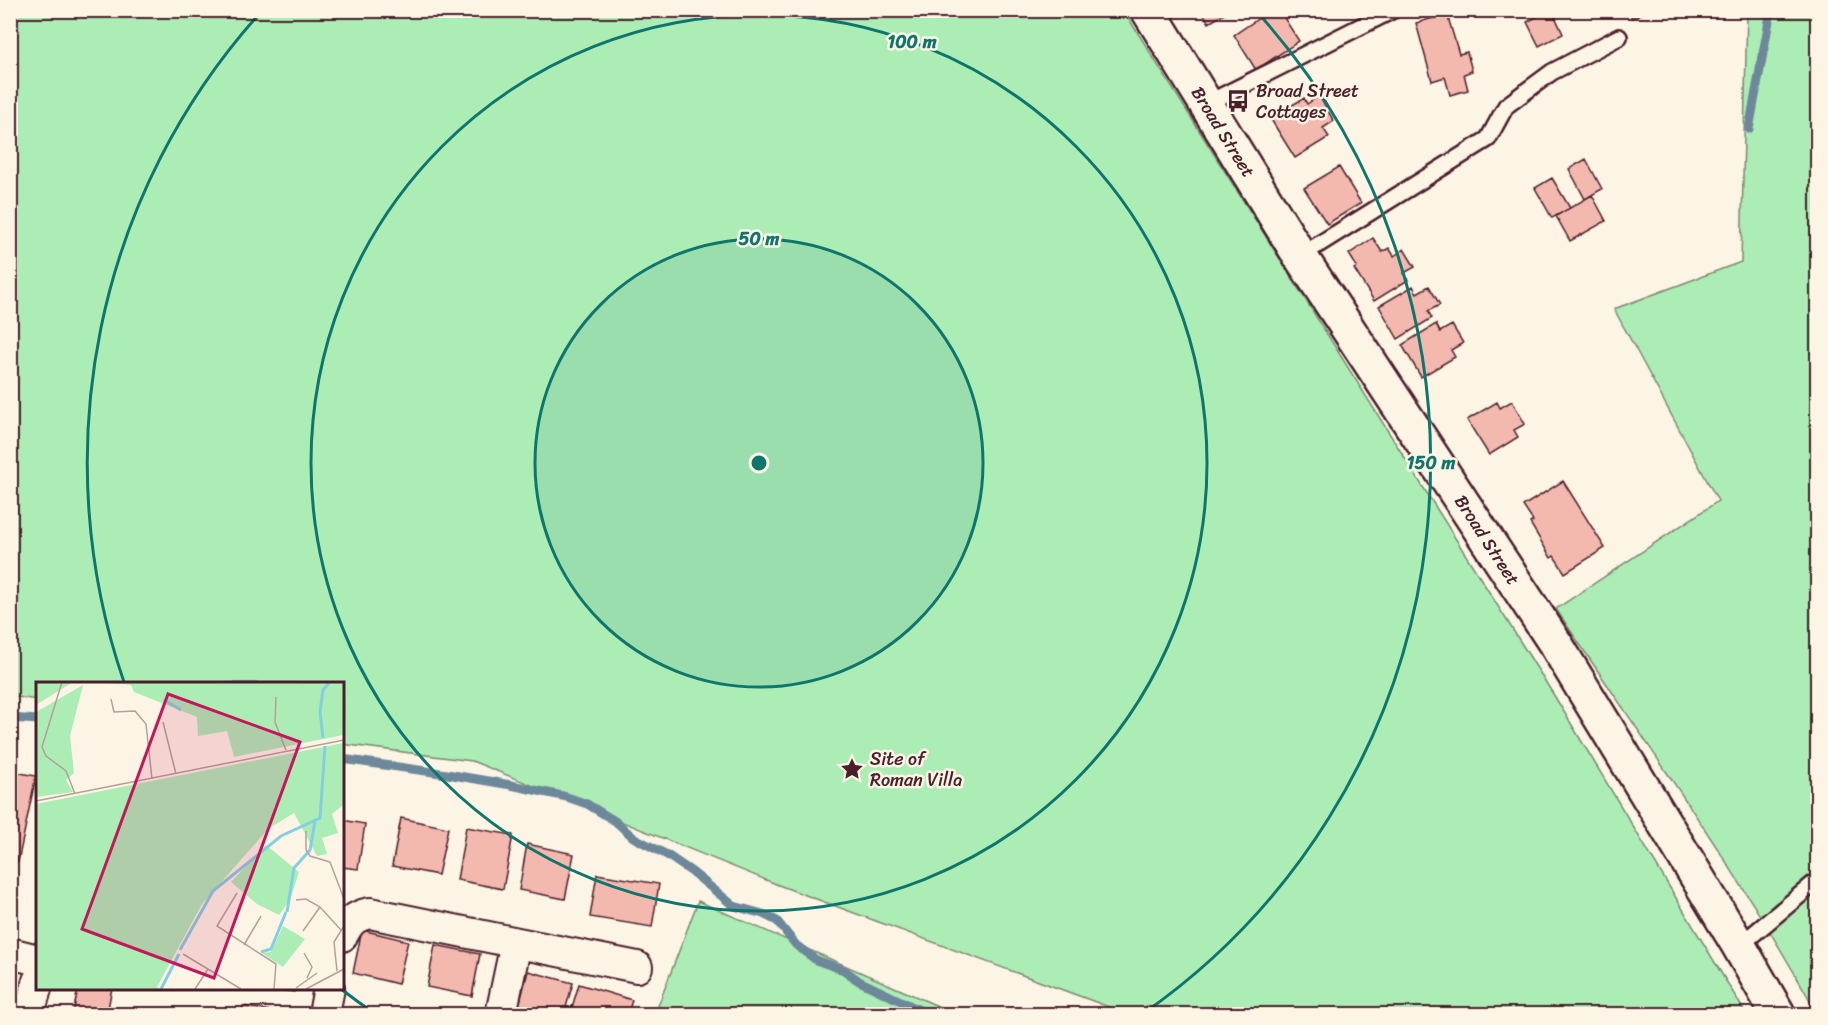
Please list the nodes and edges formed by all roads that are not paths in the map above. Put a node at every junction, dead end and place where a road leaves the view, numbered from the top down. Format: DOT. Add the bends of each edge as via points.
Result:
graph roads {
  1 [pos="1148,10"];
  2 [pos="1393,10"];
  3 [pos="1619,38"];
  4 [pos="1206,104"];
  5 [pos="1300,256"];
  6 [pos="1818,879"];
  7 [pos="344,932"];
  8 [pos="516,944"];
  9 [pos="1739,946"];
  10 [pos="10,953"];
  11 [pos="36,960"];
  12 [pos="637,966"];
  13 [pos="36,988"];
  14 [pos="329,989"];
  15 [pos="29,1014"];
  16 [pos="324,1014"];
  17 [pos="501,1014"];
  18 [pos="1778,1014"];
  1 -- 4 [label="street, Broad Street"];
  2 -- 4 [label="lane"];
  3 -- 5 [label="lane" via="1552,72 1506,106 1488,139"];
  4 -- 5 [label="street, Broad Street"];
  5 -- 9 [label="street, Broad Street" via="1557,646"];
  6 -- 9 [label="lane"];
  7 -- 8 [label="street" via="356,916 370,913"];
  8 -- 12 [label="street"];
  8 -- 17 [label="street"];
  9 -- 18 [label="street, Broad Street"];
  10 -- 11 [label="street"];
  13 -- 15 [label="street"];
  14 -- 16 [label="street"];
}
